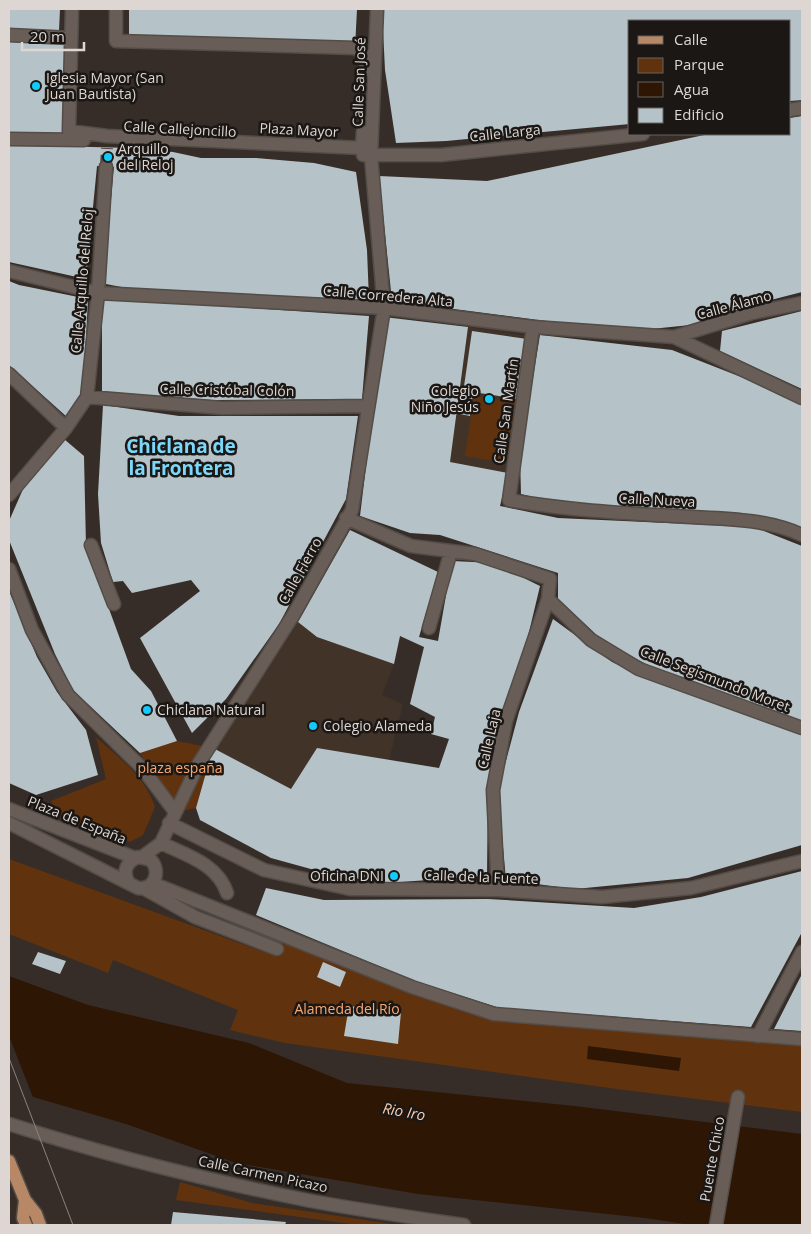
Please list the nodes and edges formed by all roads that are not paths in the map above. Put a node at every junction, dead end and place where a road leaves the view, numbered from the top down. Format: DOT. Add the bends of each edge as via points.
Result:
graph roads {
  1 [pos="72,9"];
  2 [pos="116,9"];
  3 [pos="377,9"];
  4 [pos="9,35"];
  5 [pos="71,38"];
  6 [pos="633,135"];
  7 [pos="9,140"];
  8 [pos="371,156"];
  9 [pos="106,167"];
  10 [pos="9,271"];
  11 [pos="98,293"];
  12 [pos="802,303"];
  13 [pos="384,308"];
  14 [pos="532,327"];
  15 [pos="674,337"];
  16 [pos="9,374"];
  17 [pos="87,398"];
  18 [pos="802,398"];
  19 [pos="367,406"];
  20 [pos="66,428"];
  21 [pos="9,495"];
  22 [pos="509,500"];
  23 [pos="346,518"];
  24 [pos="802,535"];
  25 [pos="91,545"];
  26 [pos="451,551"];
  27 [pos="9,569"];
  28 [pos="548,599"];
  29 [pos="114,604"];
  30 [pos="429,628"];
  31 [pos="802,728"];
  32 [pos="9,809"];
  33 [pos="172,818"];
  34 [pos="9,823"];
  35 [pos="161,842"];
  36 [pos="138,858"];
  37 [pos="802,861"];
  38 [pos="130,883"];
  39 [pos="148,886"];
  40 [pos="498,890"];
  41 [pos="227,893"];
  42 [pos="277,949"];
  43 [pos="802,952"];
  44 [pos="758,1036"];
  45 [pos="802,1038"];
  46 [pos="738,1097"];
  47 [pos="9,1124"];
  48 [pos="9,1161"];
  49 [pos="25,1200"];
  50 [pos="38,1220"];
  51 [pos="26,1225"];
  52 [pos="48,1225"];
  53 [pos="464,1225"];
  54 [pos="716,1225"];
  1 -- 5 [label="street, Plaza Mayor"];
  2 -- 5 [label="street, Plaza Mayor" via="116,41 355,48 367,56 362,148 107,136 69,131"];
  3 -- 8 [label="street, Calle San José"];
  4 -- 5 [label="street"];
  6 -- 8 [label="street, Calle Larga" via="441,155"];
  7 -- 8 [label="street, Calle Callejoncillo"];
  8 -- 13 [label="street, Calle San José"];
  9 -- 11 [label="street, Calle Arquillo del Reloj"];
  10 -- 11 [label="street, Calle Corredera Alta"];
  11 -- 13 [label="street, Calle Corredera Alta"];
  11 -- 17 [label="street, Calle Arquillo del Reloj"];
  12 -- 15 [label="street, Calle Álamo" via="752,313"];
  13 -- 14 [label="street, Calle Corredera Alta"];
  13 -- 19 [label="street, Calle Fierro"];
  14 -- 15 [label="street, Calle Corredera Alta"];
  14 -- 22 [label="street, Calle San Martín"];
  15 -- 18 [label="street"];
  16 -- 20 [label="street"];
  17 -- 19 [label="street, Calle Cristóbal Colón" via="222,408"];
  17 -- 20 [label="street"];
  19 -- 23 [label="street, Calle Fierro" via="352,510"];
  20 -- 21 [label="street"];
  22 -- 24 [label="street, Calle Nueva" via="560,510 749,520 785,527"];
  23 -- 26 [label="street" via="412,546"];
  23 -- 33 [label="street, Calle Fierro" via="294,614 199,763"];
  25 -- 29 [label="street"];
  26 -- 28 [label="street" via="475,554 550,579"];
  26 -- 30 [label="street"];
  27 -- 33 [label="street" via="32,630 68,695 143,769"];
  28 -- 31 [label="street, Calle Segismundo Moret" via="591,640 639,669"];
  28 -- 40 [label="street, Calle Laja" via="506,721 493,790"];
  32 -- 36 [label="street, Plaza de España"];
  33 -- 35 [label="street"];
  33 -- 40 [label="street, Calle de la Fuente" via="264,870 350,889"];
  34 -- 38 [label="street, Plaza de España"];
  35 -- 36 [label="street"];
  35 -- 41 [label="street" via="215,871 223,880"];
  36 -- 38 [label="street" via="127,865 126,879"];
  36 -- 39 [label="street" via="151,860 156,868 155,879"];
  37 -- 40 [label="street, Calle de la Fuente" via="692,888 602,897"];
  38 -- 39 [label="street"];
  39 -- 42 [label="street" via="195,917"];
  39 -- 44 [label="street" via="412,987 494,1014"];
  43 -- 44 [label="street"];
  44 -- 45 [label="street"];
  46 -- 54 [label="street, Puente Chico"];
  47 -- 53 [label="street, Calle Carmen Picazo" via="213,1180 319,1202"];
  48 -- 49 [label="main road"];
  49 -- 50 [label="main road"];
  49 -- 51 [label="main road" via="23,1218"];
  50 -- 52 [label="street"];
}
